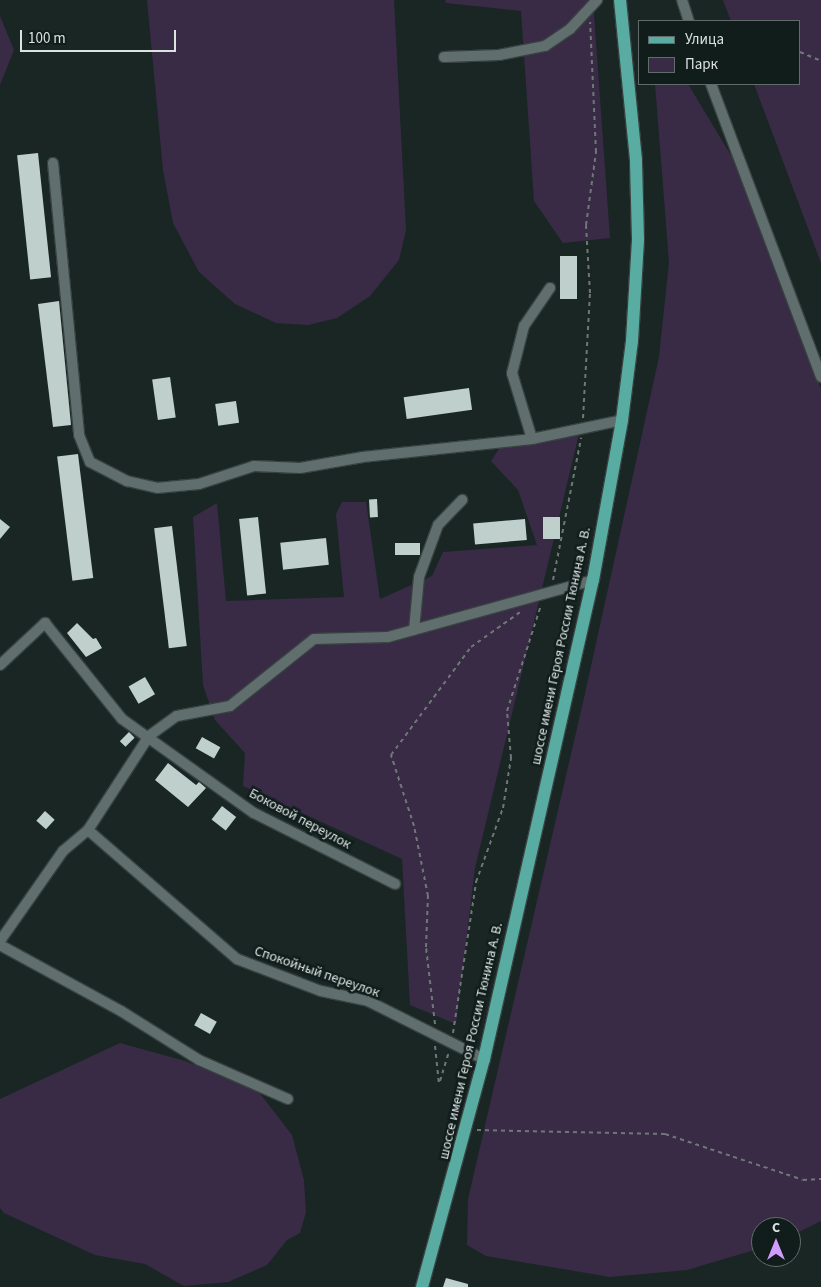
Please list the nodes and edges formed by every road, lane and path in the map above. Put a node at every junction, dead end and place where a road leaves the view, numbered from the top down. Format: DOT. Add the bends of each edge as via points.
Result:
graph roads {
  1 [pos="620,0"];
  2 [pos="682,0"];
  3 [pos="594,3"];
  4 [pos="689,20"];
  5 [pos="801,52"];
  6 [pos="444,57"];
  7 [pos="821,61"];
  8 [pos="711,85"];
  9 [pos="53,163"];
  10 [pos="550,288"];
  11 [pos="821,377"];
  12 [pos="622,420"];
  13 [pos="582,428"];
  14 [pos="532,439"];
  15 [pos="462,500"];
  16 [pos="593,580"];
  17 [pos="551,591"];
  18 [pos="528,607"];
  19 [pos="414,630"];
  20 [pos="0,665"];
  21 [pos="149,736"];
  22 [pos="88,830"];
  23 [pos="395,884"];
  24 [pos="0,941"];
  25 [pos="0,945"];
  26 [pos="435,1035"];
  27 [pos="452,1044"];
  28 [pos="484,1059"];
  29 [pos="288,1099"];
  30 [pos="467,1128"];
  31 [pos="821,1178"];
  32 [pos="422,1287"];
  1 -- 12 [label="main road, шоссе имени Героя России Тюнина А. В." via="636,160 638,239 632,342"];
  2 -- 4 [label="street"];
  3 -- 6 [label="street" via="570,29 544,46 499,55"];
  3 -- 13 [label="path" via="590,31 596,152 586,225 590,293"];
  5 -- 7 [label="path"];
  8 -- 11 [label="street"];
  9 -- 14 [label="street" via="80,436 90,462 127,481 157,488 199,484 254,466 300,468 363,457"];
  10 -- 14 [label="street" via="524,326 512,372"];
  12 -- 13 [label="street"];
  12 -- 16 [label="main road, шоссе имени Героя России Тюнина А. В."];
  13 -- 14 [label="street"];
  13 -- 17 [label="path"];
  15 -- 19 [label="street" via="438,525 419,577"];
  16 -- 17 [label="street"];
  16 -- 28 [label="main road, шоссе имени Героя России Тюнина А. В."];
  17 -- 19 [label="street"];
  17 -- 27 [label="path" via="544,596 508,711 511,758 503,808 476,882"];
  18 -- 26 [label="path" via="471,647 391,755 414,826 428,896 426,947 434,995"];
  19 -- 21 [label="street" via="388,637 314,639 230,706 177,716"];
  20 -- 21 [label="street, Боковой переулок" via="45,623 122,719"];
  21 -- 22 [label="street"];
  21 -- 23 [label="street, Боковой переулок" via="254,813"];
  22 -- 24 [label="street" via="63,851"];
  22 -- 26 [label="street, Спокойный переулок" via="237,959 321,991 368,1001"];
  25 -- 29 [label="street" via="121,1011 199,1060"];
  26 -- 27 [label="street, Спокойный переулок"];
  26 -- 27 [label="path" via="439,1083"];
  27 -- 28 [label="street, Спокойный переулок"];
  28 -- 30 [label="main road, шоссе имени Героя России Тюнина А. В."];
  30 -- 31 [label="path" via="665,1134 803,1180"];
  30 -- 32 [label="main road, шоссе имени Героя России Тюнина А. В."];
}
